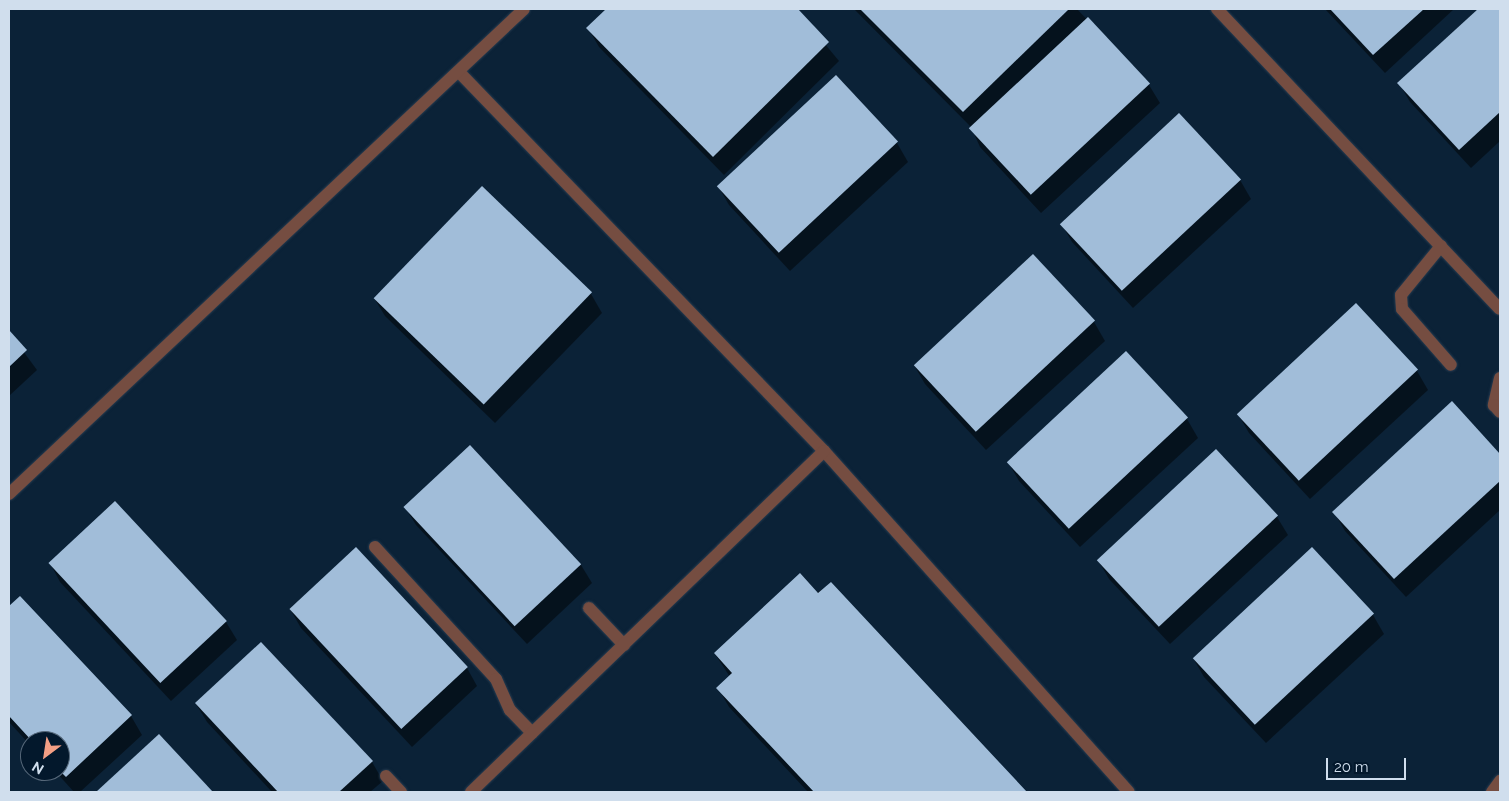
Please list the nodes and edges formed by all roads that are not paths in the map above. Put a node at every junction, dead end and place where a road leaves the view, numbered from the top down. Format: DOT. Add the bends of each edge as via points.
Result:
graph roads {
  1 [pos="524,9"];
  2 [pos="1217,9"];
  3 [pos="458,72"];
  4 [pos="1441,246"];
  5 [pos="1500,309"];
  6 [pos="1451,365"];
  7 [pos="1500,378"];
  8 [pos="1500,412"];
  9 [pos="824,451"];
  10 [pos="9,494"];
  11 [pos="375,547"];
  12 [pos="589,608"];
  13 [pos="624,645"];
  14 [pos="532,733"];
  15 [pos="386,776"];
  16 [pos="1500,781"];
  17 [pos="401,792"];
  18 [pos="471,792"];
  19 [pos="1128,792"];
  20 [pos="1492,792"];
  1 -- 3 [label="street"];
  2 -- 4 [label="street"];
  3 -- 9 [label="street"];
  3 -- 10 [label="street"];
  4 -- 5 [label="street"];
  4 -- 6 [label="street" via="1400,295 1402,309"];
  7 -- 8 [label="street" via="1494,405"];
  9 -- 13 [label="street"];
  9 -- 19 [label="street"];
  11 -- 14 [label="street" via="496,679 510,710"];
  12 -- 13 [label="street"];
  13 -- 14 [label="street"];
  14 -- 18 [label="street"];
  15 -- 17 [label="street"];
  16 -- 20 [label="street"];
}
